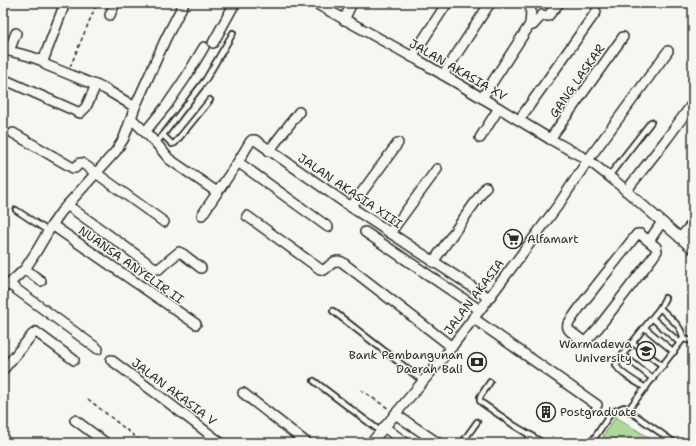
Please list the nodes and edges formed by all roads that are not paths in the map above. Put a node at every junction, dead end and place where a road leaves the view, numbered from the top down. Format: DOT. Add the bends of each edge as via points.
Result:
graph roads {
  1 [pos="65,3"];
  2 [pos="115,3"];
  3 [pos="184,3"];
  4 [pos="235,3"];
  5 [pos="315,3"];
  6 [pos="352,3"];
  7 [pos="447,3"];
  8 [pos="490,3"];
  9 [pos="531,3"];
  10 [pos="559,3"];
  11 [pos="596,12"];
  12 [pos="110,15"];
  13 [pos="344,20"];
  14 [pos="529,26"];
  15 [pos="16,33"];
  16 [pos="233,33"];
  17 [pos="623,36"];
  18 [pos="213,43"];
  19 [pos="204,47"];
  20 [pos="6,49"];
  21 [pos="668,51"];
  22 [pos="412,57"];
  23 [pos="43,61"];
  24 [pos="443,75"];
  25 [pos="3,79"];
  26 [pos="96,85"];
  27 [pos="482,98"];
  28 [pos="210,100"];
  29 [pos="693,103"];
  30 [pos="135,107"];
  31 [pos="499,108"];
  32 [pos="299,112"];
  33 [pos="131,118"];
  34 [pos="519,120"];
  35 [pos="651,122"];
  36 [pos="144,132"];
  37 [pos="13,134"];
  38 [pos="164,135"];
  39 [pos="480,138"];
  40 [pos="550,139"];
  41 [pos="156,143"];
  42 [pos="398,143"];
  43 [pos="269,151"];
  44 [pos="588,160"];
  45 [pos="238,162"];
  46 [pos="438,169"];
  47 [pos="96,174"];
  48 [pos="609,176"];
  49 [pos="486,188"];
  50 [pos="626,191"];
  51 [pos="217,192"];
  52 [pos="66,206"];
  53 [pos="351,207"];
  54 [pos="16,210"];
  55 [pos="202,215"];
  56 [pos="247,216"];
  57 [pos="164,222"];
  58 [pos="662,222"];
  59 [pos="693,223"];
  60 [pos="328,227"];
  61 [pos="50,228"];
  62 [pos="364,232"];
  63 [pos="390,233"];
  64 [pos="680,238"];
  65 [pos="649,241"];
  66 [pos="693,249"];
  67 [pos="433,262"];
  68 [pos="201,268"];
  69 [pos="25,270"];
  70 [pos="41,281"];
  71 [pos="6,286"];
  72 [pos="489,298"];
  73 [pos="665,298"];
  74 [pos="660,308"];
  75 [pos="480,310"];
  76 [pos="333,311"];
  77 [pos="473,318"];
  78 [pos="652,318"];
  79 [pos="196,324"];
  80 [pos="645,328"];
  81 [pos="682,341"];
  82 [pos="693,341"];
  83 [pos="633,343"];
  84 [pos="452,347"];
  85 [pos="98,349"];
  86 [pos="674,352"];
  87 [pos="623,355"];
  88 [pos="74,360"];
  89 [pos="111,360"];
  90 [pos="663,366"];
  91 [pos="3,370"];
  92 [pos="653,379"];
  93 [pos="314,381"];
  94 [pos="423,381"];
  95 [pos="490,382"];
  96 [pos="646,388"];
  97 [pos="243,394"];
  98 [pos="597,405"];
  99 [pos="628,410"];
  100 [pos="395,414"];
  101 [pos="75,420"];
  102 [pos="477,422"];
  103 [pos="382,429"];
  104 [pos="532,436"];
  105 [pos="106,443"];
  106 [pos="221,443"];
  107 [pos="307,443"];
  108 [pos="371,443"];
  109 [pos="406,443"];
  110 [pos="438,443"];
  111 [pos="462,443"];
  112 [pos="526,443"];
  113 [pos="543,443"];
  114 [pos="591,443"];
  115 [pos="675,443"];
  1 -- 23 [label="street"];
  2 -- 12 [label="street"];
  3 -- 30 [label="street"];
  4 -- 18 [label="street"];
  5 -- 13 [label="street, JALAN AKASIA XV"];
  6 -- 13 [label="street"];
  7 -- 22 [label="street"];
  8 -- 24 [label="street"];
  9 -- 14 [label="street"];
  10 -- 14 [label="street" via="548,16 542,15"];
  11 -- 34 [label="street"];
  13 -- 22 [label="street, JALAN AKASIA XV"];
  14 -- 27 [label="street"];
  15 -- 20 [label="street"];
  16 -- 38 [label="lane" via="206,79"];
  17 -- 40 [label="street, GANG LASKAR"];
  19 -- 36 [label="street" via="167,105"];
  20 -- 23 [label="street"];
  21 -- 44 [label="street, JALAN AKASIA"];
  22 -- 24 [label="street, JALAN AKASIA XV"];
  23 -- 26 [label="street" via="46,65"];
  24 -- 27 [label="street, JALAN AKASIA XV"];
  25 -- 26 [label="street" via="80,113 86,107"];
  26 -- 30 [label="street"];
  27 -- 31 [label="street, JALAN AKASIA XV"];
  28 -- 38 [label="lane" via="175,143 172,144"];
  29 -- 50 [label="street"];
  30 -- 33 [label="street"];
  31 -- 34 [label="street, JALAN AKASIA XV"];
  31 -- 39 [label="street"];
  32 -- 43 [label="street"];
  33 -- 36 [label="street"];
  33 -- 47 [label="street" via="116,151"];
  34 -- 40 [label="street, JALAN AKASIA XV"];
  35 -- 48 [label="lane"];
  36 -- 41 [label="street"];
  37 -- 47 [label="street" via="73,168 81,162"];
  38 -- 41 [label="lane"];
  40 -- 44 [label="street, JALAN AKASIA XV"];
  41 -- 51 [label="street" via="169,159"];
  42 -- 53 [label="street"];
  43 -- 45 [label="street, JALAN AKASIA XIII" via="252,140"];
  43 -- 53 [label="street, JALAN AKASIA XIII"];
  44 -- 48 [label="street, JALAN AKASIA XV"];
  44 -- 72 [label="street, JALAN AKASIA" via="559,204"];
  45 -- 51 [label="street, JALAN AKASIA XIII"];
  45 -- 60 [label="street"];
  46 -- 63 [label="street"];
  47 -- 52 [label="street"];
  47 -- 57 [label="street"];
  48 -- 50 [label="street, JALAN AKASIA XV"];
  49 -- 67 [label="street"];
  50 -- 58 [label="street, JALAN AKASIA XV"];
  51 -- 55 [label="street, JALAN AKASIA XIII"];
  52 -- 61 [label="street"];
  52 -- 68 [label="street" via="156,269 179,252"];
  53 -- 63 [label="street, JALAN AKASIA XIII"];
  54 -- 61 [label="lane"];
  56 -- 84 [label="street" via="324,270 336,261 342,262"];
  58 -- 64 [label="street, JALAN AKASIA XV"];
  58 -- 65 [label="street"];
  59 -- 64 [label="street"];
  61 -- 69 [label="street"];
  61 -- 79 [label="street, NUANSA ANYELIR II"];
  62 -- 75 [label="street"];
  63 -- 67 [label="street, JALAN AKASIA XIII"];
  64 -- 66 [label="street, JALAN AKASIA XV"];
  65 -- 65 [label="street" via="637,234 568,324 568,329 583,341 589,339 656,253 656,247"];
  67 -- 72 [label="street, JALAN AKASIA XIII"];
  69 -- 70 [label="street"];
  69 -- 71 [label="street"];
  71 -- 85 [label="street"];
  72 -- 75 [label="street, JALAN AKASIA"];
  73 -- 74 [label="lane"];
  74 -- 78 [label="lane"];
  74 -- 81 [label="lane" via="678,326 683,335"];
  75 -- 77 [label="street, JALAN AKASIA"];
  76 -- 94 [label="lane"];
  77 -- 84 [label="street, JALAN AKASIA"];
  77 -- 98 [label="street"];
  78 -- 80 [label="lane"];
  78 -- 81 [label="lane"];
  80 -- 83 [label="lane"];
  80 -- 86 [label="lane"];
  81 -- 82 [label="lane"];
  81 -- 86 [label="lane"];
  83 -- 87 [label="lane"];
  83 -- 90 [label="lane"];
  84 -- 94 [label="street, JALAN AKASIA"];
  86 -- 90 [label="lane"];
  87 -- 92 [label="lane"];
  87 -- 96 [label="lane" via="616,365 617,368"];
  88 -- 91 [label="street" via="36,332"];
  89 -- 106 [label="street, JALAN AKASIA V"];
  90 -- 92 [label="lane"];
  92 -- 96 [label="lane"];
  93 -- 103 [label="lane"];
  94 -- 100 [label="street, JALAN AKASIA"];
  95 -- 104 [label="lane" via="480,397 482,403"];
  96 -- 99 [label="lane"];
  97 -- 107 [label="street"];
  99 -- 114 [label="lane" via="624,407 609,416"];
  99 -- 115 [label="lane"];
  100 -- 103 [label="street, JALAN AKASIA"];
  100 -- 110 [label="street"];
  101 -- 105 [label="street"];
  102 -- 111 [label="lane"];
  103 -- 108 [label="street, JALAN AKASIA"];
  103 -- 109 [label="street"];
  104 -- 112 [label="lane"];
  104 -- 113 [label="lane"];
}
